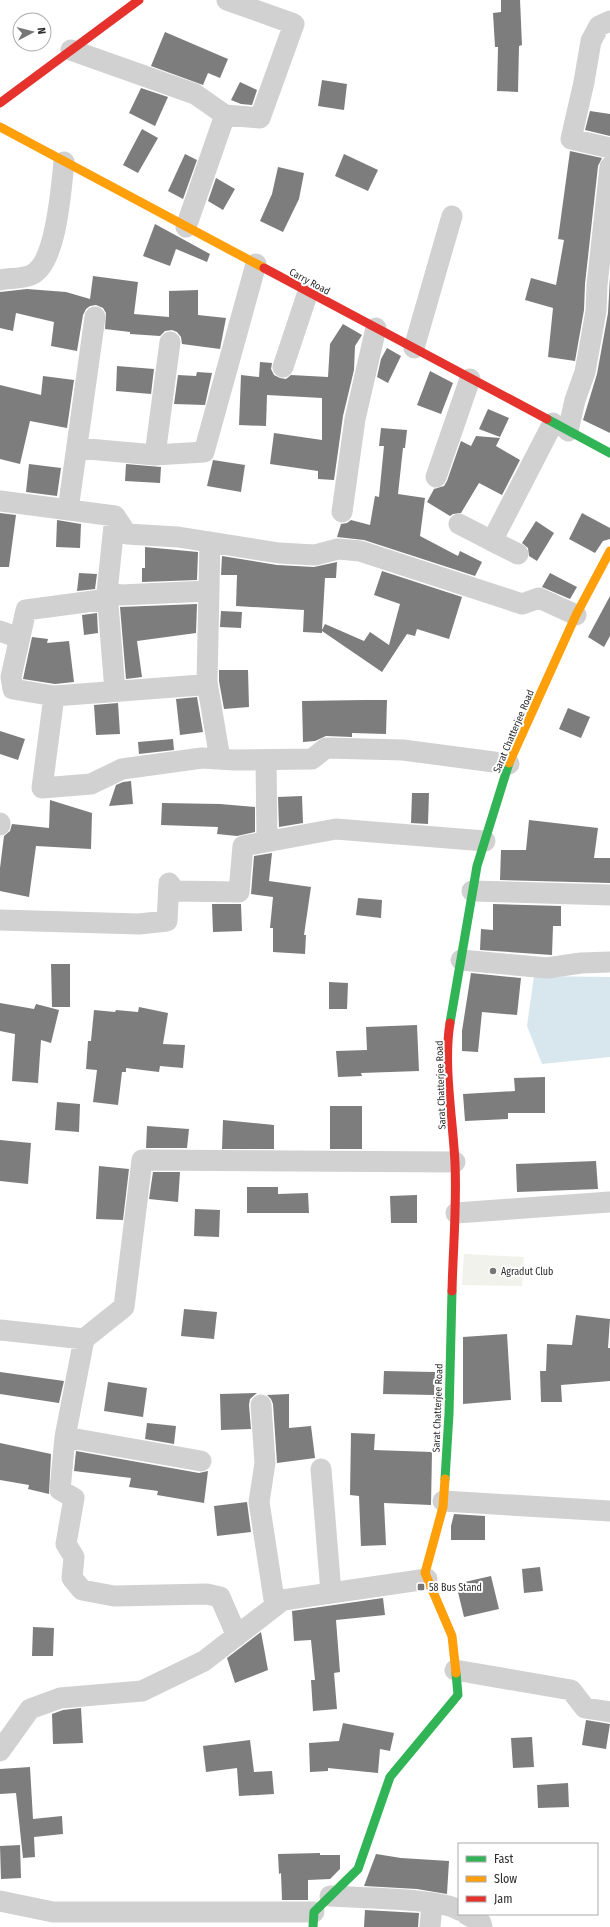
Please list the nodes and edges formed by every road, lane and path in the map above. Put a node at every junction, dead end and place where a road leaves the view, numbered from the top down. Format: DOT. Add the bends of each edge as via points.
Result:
graph roads {
  1 [pos="139,0"];
  2 [pos="226,0"];
  3 [pos="610,21"];
  4 [pos="71,50"];
  5 [pos="0,103"];
  6 [pos="225,115"];
  7 [pos="0,128"];
  8 [pos="610,148"];
  9 [pos="64,162"];
  10 [pos="610,167"];
  11 [pos="452,216"];
  12 [pos="186,227"];
  13 [pos="256,264"];
  14 [pos="0,280"];
  15 [pos="308,292"];
  16 [pos="95,317"];
  17 [pos="376,328"];
  18 [pos="170,342"];
  19 [pos="414,348"];
  20 [pos="283,368"];
  21 [pos="470,379"];
  22 [pos="560,427"];
  23 [pos="77,448"];
  24 [pos="610,453"];
  25 [pos="155,455"];
  26 [pos="436,477"];
  27 [pos="0,501"];
  28 [pos="68,510"];
  29 [pos="342,512"];
  30 [pos="116,516"];
  31 [pos="459,524"];
  32 [pos="492,541"];
  33 [pos="210,542"];
  34 [pos="610,551"];
  35 [pos="518,554"];
  36 [pos="208,591"];
  37 [pos="107,596"];
  38 [pos="576,615"];
  39 [pos="0,631"];
  40 [pos="19,638"];
  41 [pos="207,682"];
  42 [pos="115,692"];
  43 [pos="54,696"];
  44 [pos="220,759"];
  45 [pos="266,760"];
  46 [pos="509,764"];
  47 [pos="267,841"];
  48 [pos="485,841"];
  49 [pos="472,891"];
  50 [pos="610,895"];
  51 [pos="0,920"];
  52 [pos="462,960"];
  53 [pos="610,962"];
  54 [pos="455,1162"];
  55 [pos="610,1202"];
  56 [pos="456,1213"];
  57 [pos="0,1330"];
  58 [pos="84,1339"];
  59 [pos="261,1405"];
  60 [pos="65,1437"];
  61 [pos="201,1461"];
  62 [pos="321,1469"];
  63 [pos="443,1501"];
  64 [pos="610,1510"];
  65 [pos="426,1576"];
  66 [pos="331,1593"];
  67 [pos="275,1606"];
  68 [pos="237,1636"];
  69 [pos="456,1670"];
  70 [pos="610,1712"];
  71 [pos="0,1751"];
  72 [pos="330,1896"];
  73 [pos="0,1901"];
  74 [pos="432,1904"];
  75 [pos="458,1909"];
  76 [pos="468,1915"];
  77 [pos="313,1919"];
  78 [pos="430,1927"];
  79 [pos="482,1927"];
  1 -- 4 [label="main road"];
  2 -- 6 [label="street" via="294,24 260,118"];
  3 -- 8 [label="street" via="599,26 591,40 571,139"];
  4 -- 5 [label="main road"];
  4 -- 6 [label="street" via="195,94"];
  6 -- 12 [label="street"];
  7 -- 9 [label="main road, Carry Road"];
  9 -- 12 [label="main road, Carry Road"];
  9 -- 14 [label="street" via="55,230 46,260 31,275"];
  10 -- 22 [label="street" via="596,310 585,372 575,400"];
  11 -- 19 [label="street"];
  12 -- 13 [label="main road, Carry Road"];
  13 -- 15 [label="main road, Carry Road"];
  13 -- 25 [label="street" via="204,452"];
  15 -- 17 [label="main road, Carry Road"];
  15 -- 20 [label="street"];
  16 -- 23 [label="street"];
  17 -- 19 [label="main road, Carry Road"];
  17 -- 29 [label="street" via="355,419"];
  18 -- 25 [label="street"];
  19 -- 21 [label="main road, Carry Road"];
  21 -- 22 [label="main road, Carry Road"];
  21 -- 26 [label="street"];
  22 -- 24 [label="main road, Carry Road"];
  22 -- 32 [label="street"];
  23 -- 25 [label="street"];
  23 -- 28 [label="street"];
  27 -- 28 [label="street"];
  28 -- 30 [label="street"];
  30 -- 33 [label="street" via="127,534"];
  30 -- 37 [label="street"];
  31 -- 32 [label="street"];
  32 -- 35 [label="street"];
  33 -- 36 [label="street"];
  33 -- 38 [label="street" via="315,556 338,549 360,551 522,604 539,598"];
  34 -- 38 [label="main road, Sarat Chatterjee Road"];
  36 -- 37 [label="street"];
  36 -- 41 [label="street"];
  37 -- 40 [label="street" via="26,610"];
  37 -- 42 [label="street"];
  38 -- 46 [label="main road, Sarat Chatterjee Road"];
  39 -- 40 [label="street"];
  40 -- 43 [label="street" via="11,677 13,689"];
  41 -- 42 [label="street" via="201,685"];
  41 -- 44 [label="street"];
  42 -- 43 [label="street"];
  43 -- 44 [label="street" via="42,788 90,784 122,769 202,758"];
  44 -- 45 [label="street"];
  45 -- 46 [label="street" via="312,759 326,748 403,750"];
  45 -- 47 [label="street"];
  46 -- 48 [label="main road, Sarat Chatterjee Road"];
  47 -- 48 [label="street" via="336,829"];
  47 -- 51 [label="street" via="243,846 239,892 175,891 169,883 167,920 139,924"];
  48 -- 49 [label="main road, Sarat Chatterjee Road"];
  49 -- 50 [label="street"];
  49 -- 52 [label="main road, Sarat Chatterjee Road"];
  52 -- 53 [label="street" via="547,968"];
  52 -- 54 [label="main road, Sarat Chatterjee Road" via="449,1030 449,1076"];
  54 -- 56 [label="main road, Sarat Chatterjee Road"];
  54 -- 58 [label="street" via="142,1160 124,1307"];
  55 -- 56 [label="street"];
  56 -- 63 [label="main road, Sarat Chatterjee Road" via="449,1414"];
  57 -- 58 [label="street"];
  58 -- 60 [label="street"];
  59 -- 67 [label="street" via="265,1463 259,1502"];
  60 -- 61 [label="street"];
  60 -- 68 [label="street" via="60,1490 74,1498 66,1544 74,1557 72,1578 82,1590 114,1596 207,1594 220,1597"];
  62 -- 66 [label="street"];
  63 -- 64 [label="street"];
  63 -- 65 [label="main road, Sarat Chatterjee Road"];
  65 -- 66 [label="street"];
  65 -- 69 [label="main road" via="452,1636"];
  66 -- 67 [label="street" via="283,1600"];
  67 -- 68 [label="street"];
  68 -- 71 [label="street" via="204,1661 142,1691 60,1698 30,1709"];
  69 -- 70 [label="street" via="571,1690 584,1708"];
  69 -- 72 [label="main road" via="458,1695 390,1777 358,1869"];
  72 -- 74 [label="street"];
  72 -- 77 [label="main road"];
  73 -- 77 [label="street" via="53,1912"];
  74 -- 75 [label="street" via="453,1906"];
  74 -- 78 [label="street"];
  76 -- 79 [label="street" via="481,1923"];
}
